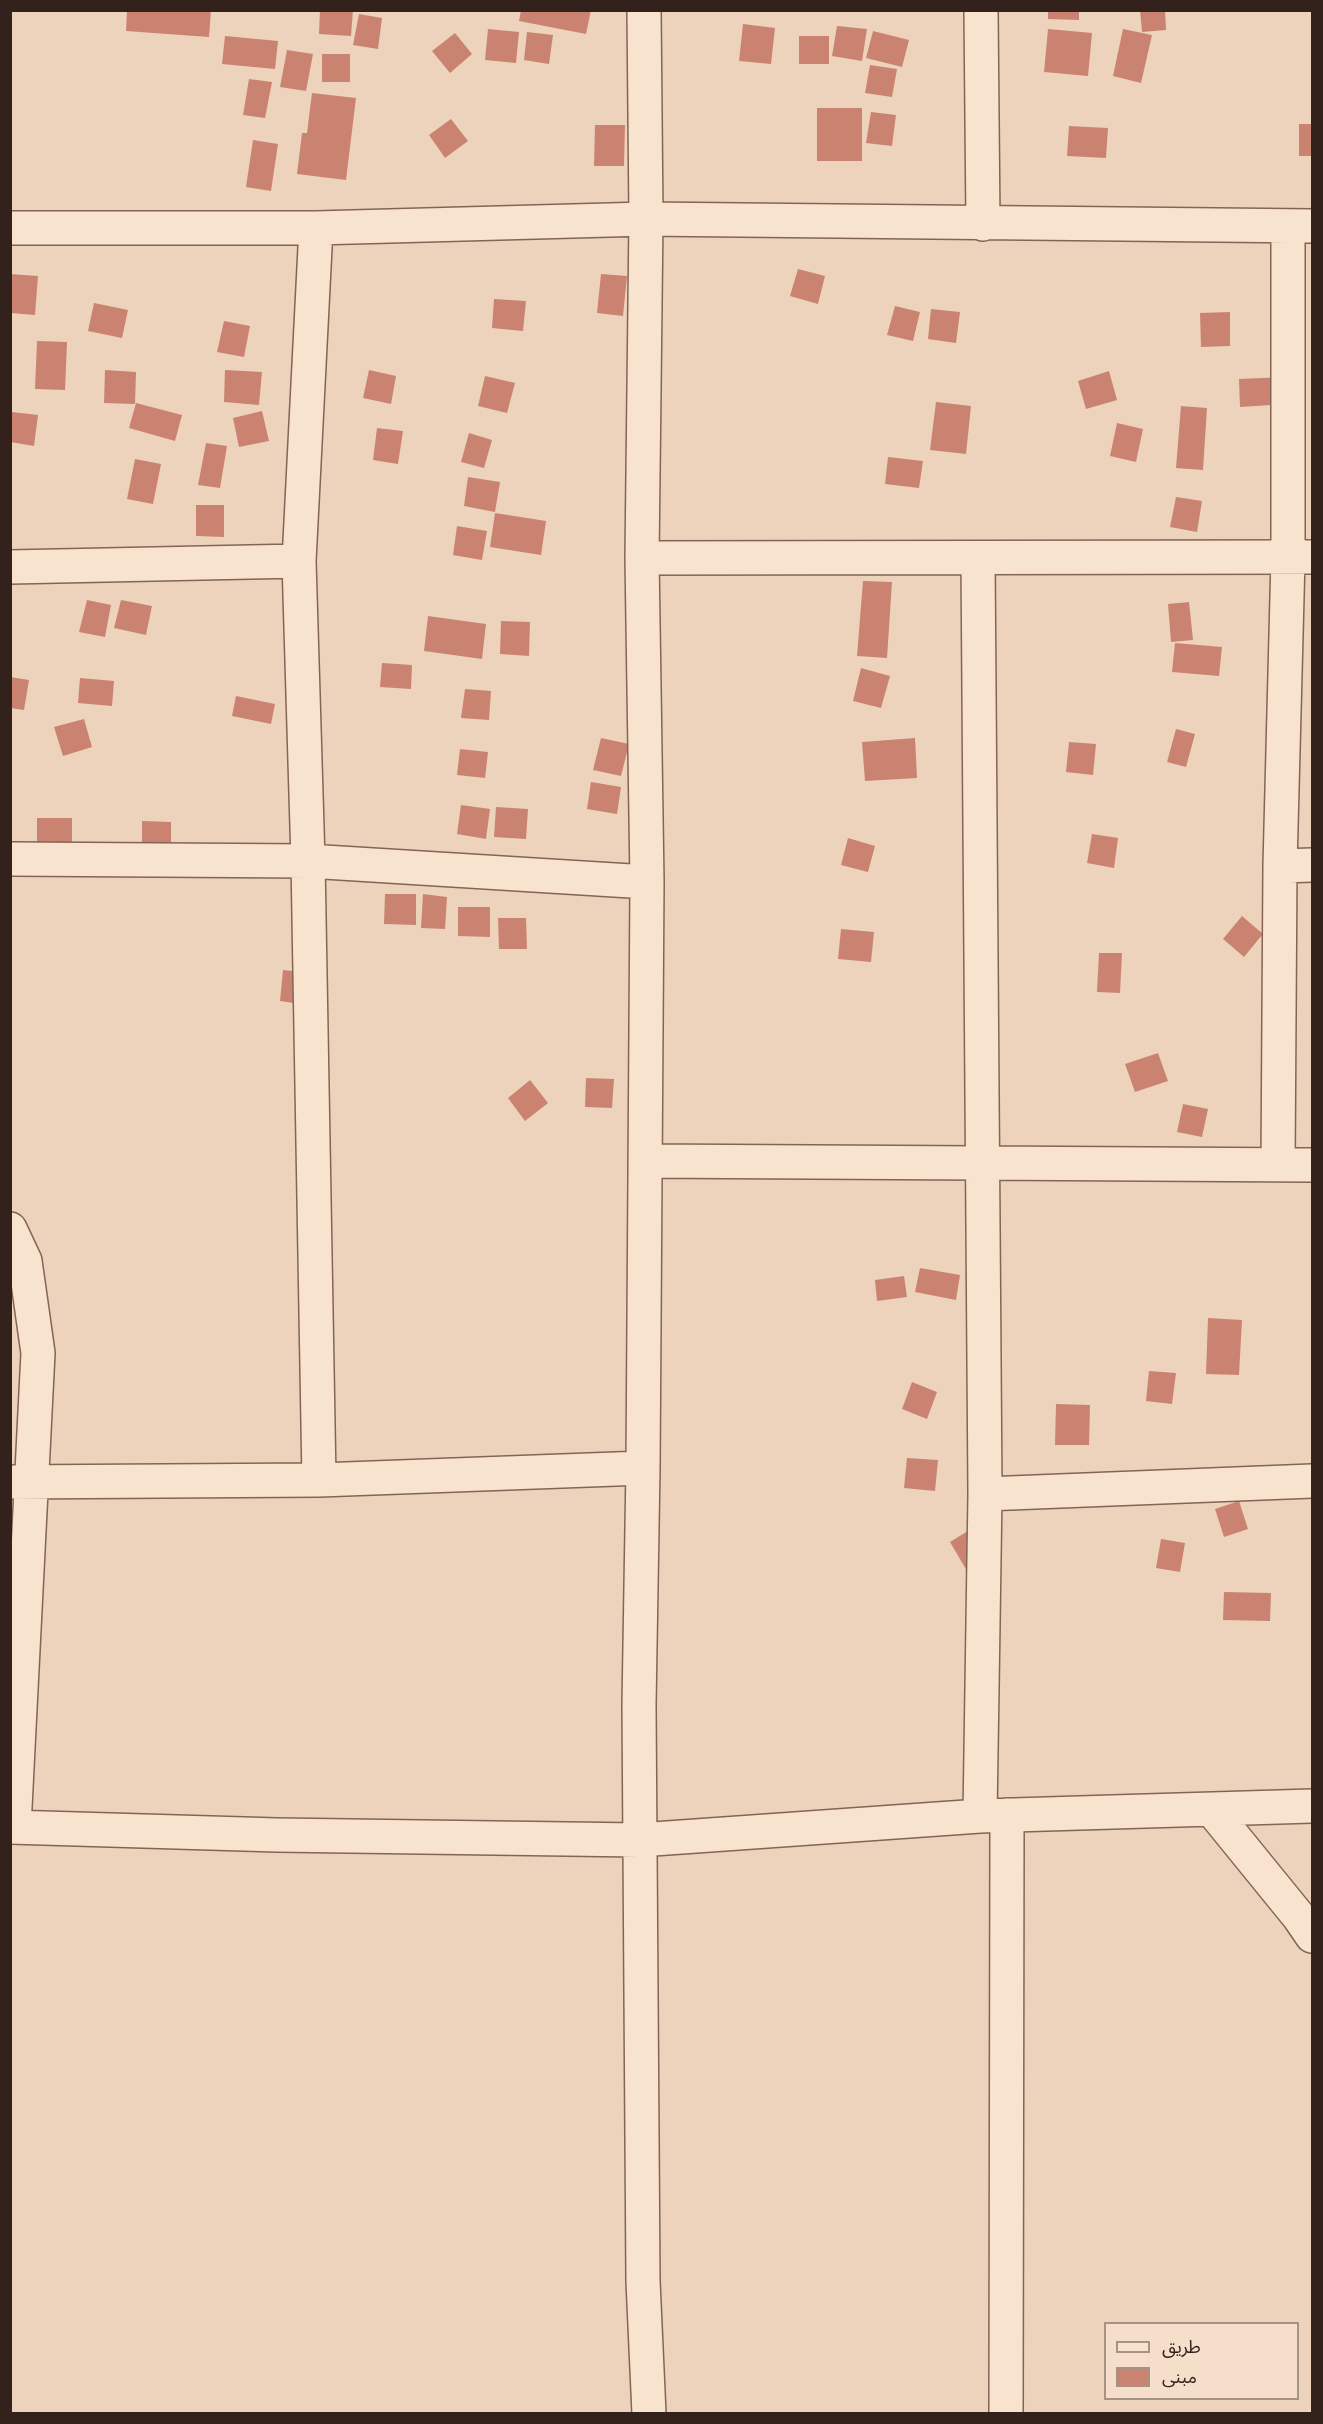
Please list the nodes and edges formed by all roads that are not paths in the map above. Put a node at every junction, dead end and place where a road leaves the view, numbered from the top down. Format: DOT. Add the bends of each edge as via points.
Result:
graph roads {
  1 [pos="645,10"];
  2 [pos="981,10"];
  3 [pos="646,219"];
  4 [pos="983,224"];
  5 [pos="1300,226"];
  6 [pos="10,228"];
  7 [pos="316,228"];
  8 [pos="1300,557"];
  9 [pos="642,558"];
  10 [pos="978,558"];
  11 [pos="299,561"];
  12 [pos="10,567"];
  13 [pos="10,859"];
  14 [pos="308,861"];
  15 [pos="1280,866"];
  16 [pos="1312,866"];
  17 [pos="647,882"];
  18 [pos="645,1161"];
  19 [pos="983,1163"];
  20 [pos="1278,1164"];
  21 [pos="1312,1164"];
  22 [pos="10,1229"];
  23 [pos="643,1468"];
  24 [pos="319,1480"];
  25 [pos="1312,1481"];
  26 [pos="21,1482"];
  27 [pos="986,1494"];
  28 [pos="1312,1806"];
  29 [pos="1212,1810"];
  30 [pos="993,1816"];
  31 [pos="12,1827"];
  32 [pos="639,1840"];
  33 [pos="1312,1936"];
  34 [pos="649,2414"];
  35 [pos="1006,2414"];
  1 -- 3 [label="street"];
  2 -- 4 [label="street"];
  3 -- 4 [label="street"];
  3 -- 7 [label="street"];
  3 -- 9 [label="street"];
  4 -- 5 [label="street"];
  5 -- 8 [label="street"];
  6 -- 7 [label="street"];
  7 -- 11 [label="street"];
  8 -- 10 [label="street"];
  8 -- 15 [label="street"];
  9 -- 10 [label="street"];
  9 -- 17 [label="street"];
  10 -- 19 [label="street"];
  11 -- 12 [label="street"];
  11 -- 14 [label="street"];
  13 -- 14 [label="street"];
  14 -- 17 [label="street"];
  14 -- 24 [label="street"];
  15 -- 16 [label="street"];
  15 -- 20 [label="street"];
  17 -- 18 [label="street"];
  18 -- 19 [label="street"];
  18 -- 23 [label="street"];
  19 -- 20 [label="street"];
  19 -- 27 [label="street"];
  20 -- 21 [label="street"];
  22 -- 26 [label="street" via="25,1261 38,1353"];
  23 -- 24 [label="street"];
  23 -- 32 [label="street"];
  24 -- 26 [label="street"];
  25 -- 27 [label="street"];
  26 -- 31 [label="street"];
  27 -- 30 [label="street"];
  28 -- 29 [label="street"];
  29 -- 30 [label="street"];
  29 -- 33 [label="street"];
  30 -- 32 [label="street"];
  30 -- 35 [label="street"];
  31 -- 32 [label="street"];
  32 -- 34 [label="street" via="643,2281"];
}
